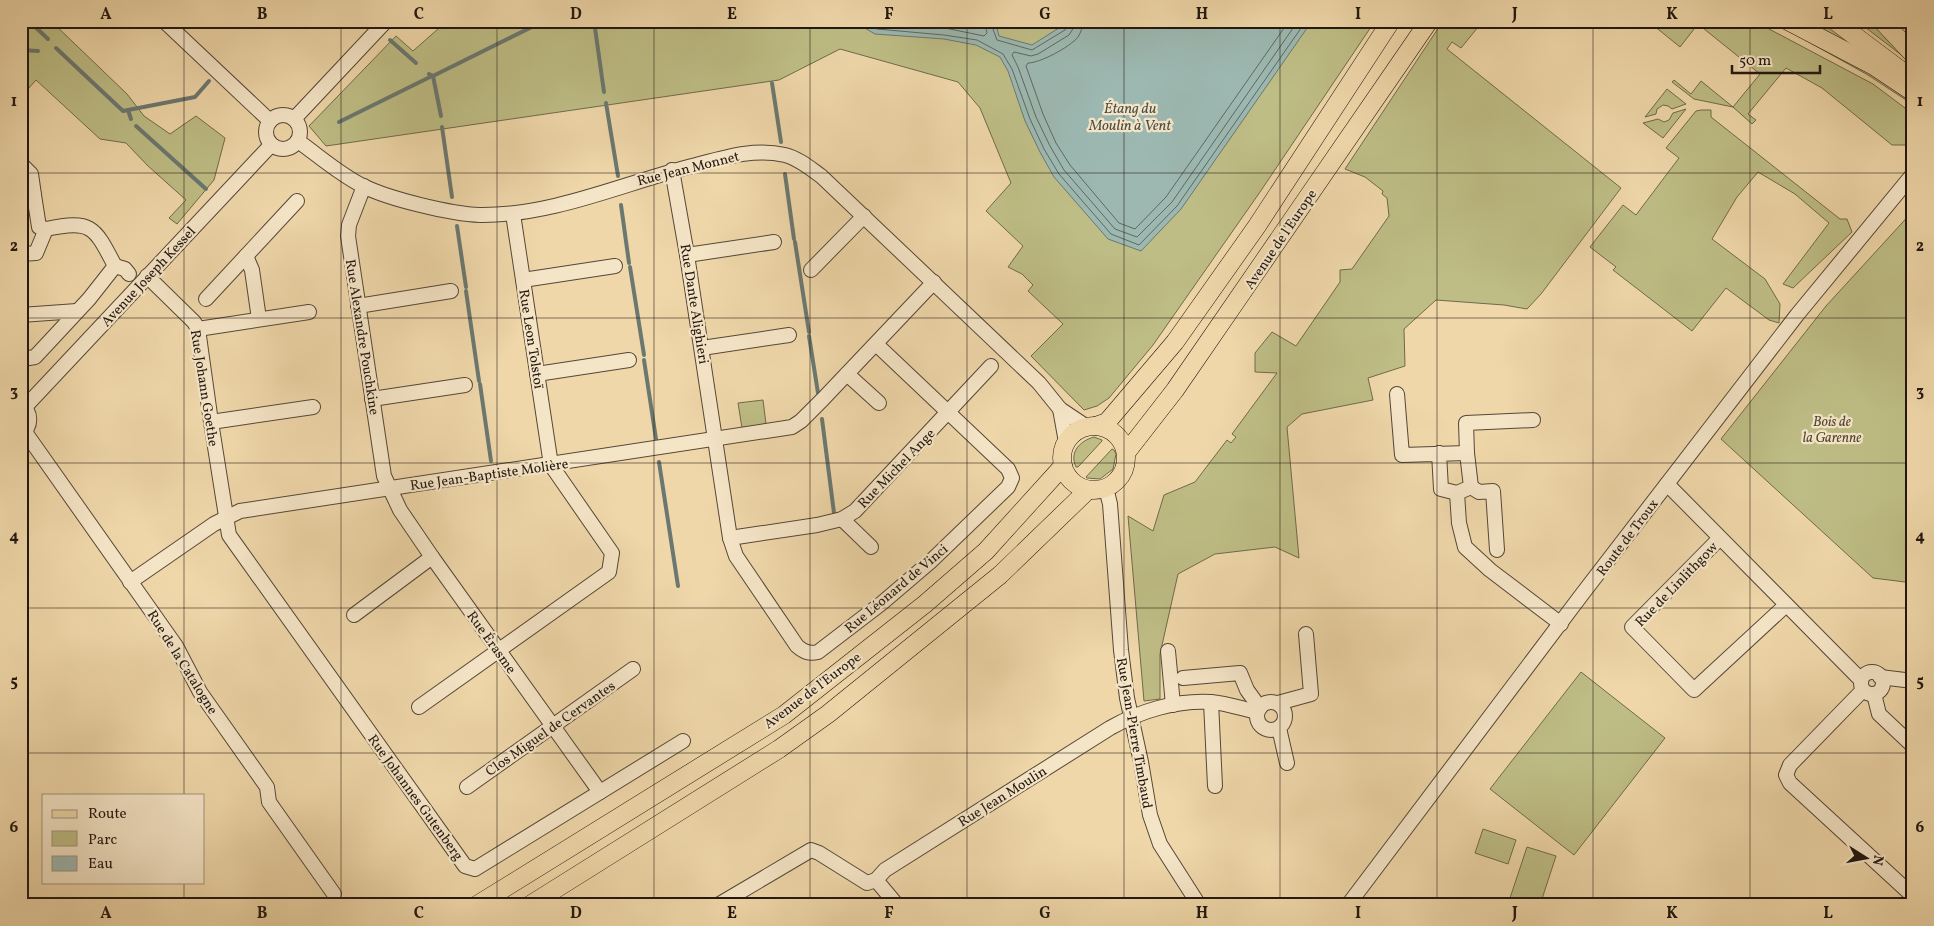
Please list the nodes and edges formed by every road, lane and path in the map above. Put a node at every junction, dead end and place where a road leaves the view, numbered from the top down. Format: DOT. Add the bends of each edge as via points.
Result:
graph roads {
  1 [pos="164,21"];
  2 [pos="386,21"];
  3 [pos="1391,21"];
  4 [pos="1429,21"];
  5 [pos="1788,21"];
  6 [pos="1835,21"];
  7 [pos="1847,21"];
  8 [pos="1882,21"];
  9 [pos="1913,54"];
  10 [pos="1913,70"];
  11 [pos="1913,79"];
  12 [pos="1913,92"];
  13 [pos="294,119"];
  14 [pos="270,120"];
  15 [pos="298,141"];
  16 [pos="271,145"];
  17 [pos="21,164"];
  18 [pos="672,170"];
  19 [pos="1913,174"];
  20 [pos="364,186"];
  21 [pos="28,196"];
  22 [pos="298,201"];
  23 [pos="513,214"];
  24 [pos="864,216"];
  25 [pos="46,229"];
  26 [pos="774,242"];
  27 [pos="21,254"];
  28 [pos="687,255"];
  29 [pos="246,256"];
  30 [pos="114,266"];
  31 [pos="615,266"];
  32 [pos="812,270"];
  33 [pos="129,274"];
  34 [pos="147,276"];
  35 [pos="523,280"];
  36 [pos="934,282"];
  37 [pos="451,291"];
  38 [pos="206,299"];
  39 [pos="358,306"];
  40 [pos="77,311"];
  41 [pos="310,312"];
  42 [pos="21,315"];
  43 [pos="259,320"];
  44 [pos="198,329"];
  45 [pos="789,335"];
  46 [pos="876,344"];
  47 [pos="702,348"];
  48 [pos="21,355"];
  49 [pos="629,360"];
  50 [pos="991,366"];
  51 [pos="537,374"];
  52 [pos="847,374"];
  53 [pos="464,385"];
  54 [pos="1397,394"];
  55 [pos="372,399"];
  56 [pos="879,403"];
  57 [pos="23,406"];
  58 [pos="313,407"];
  59 [pos="1060,409"];
  60 [pos="948,413"];
  61 [pos="1533,420"];
  62 [pos="211,422"];
  63 [pos="1092,426"];
  64 [pos="23,434"];
  65 [pos="716,438"];
  66 [pos="1066,442"];
  67 [pos="1126,453"];
  68 [pos="1467,453"];
  69 [pos="1439,454"];
  70 [pos="551,465"];
  71 [pos="1063,466"];
  72 [pos="1667,484"];
  73 [pos="1471,487"];
  74 [pos="1106,488"];
  75 [pos="389,489"];
  76 [pos="1088,490"];
  77 [pos="1457,493"];
  78 [pos="226,518"];
  79 [pos="842,519"];
  80 [pos="730,538"];
  81 [pos="1720,538"];
  82 [pos="871,547"];
  83 [pos="1497,550"];
  84 [pos="432,557"];
  85 [pos="130,582"];
  86 [pos="1786,604"];
  87 [pos="354,615"];
  88 [pos="1560,624"];
  89 [pos="1306,634"];
  90 [pos="498,650"];
  91 [pos="1168,652"];
  92 [pos="634,669"];
  93 [pos="1183,678"];
  94 [pos="1913,681"];
  95 [pos="1866,688"];
  96 [pos="1212,702"];
  97 [pos="1278,703"];
  98 [pos="1172,705"];
  99 [pos="419,708"];
  100 [pos="1258,710"];
  101 [pos="1132,716"];
  102 [pos="553,726"];
  103 [pos="1279,728"];
  104 [pos="683,741"];
  105 [pos="1913,746"];
  106 [pos="1287,763"];
  107 [pos="1215,786"];
  108 [pos="467,787"];
  109 [pos="600,792"];
  110 [pos="876,880"];
  111 [pos="334,894"];
  112 [pos="1913,896"];
  113 [pos="477,905"];
  114 [pos="530,905"];
  115 [pos="718,905"];
  116 [pos="897,905"];
  117 [pos="1199,905"];
  118 [pos="1348,905"];
  1 -- 14 [label="street"];
  2 -- 13 [label="street"];
  3 -- 63 [label="main road, Avenue de l'Europe" via="1257,226 1169,350 1107,422"];
  4 -- 67 [label="main road, Avenue de l'Europe" via="1176,390"];
  5 -- 12 [label="main road" via="1874,66"];
  6 -- 11 [label="main road"];
  7 -- 10 [label="main road"];
  8 -- 9 [label="main road"];
  13 -- 14 [label="street" via="282,114"];
  13 -- 15 [label="street" via="300,129"];
  14 -- 16 [label="street" via="266,136"];
  15 -- 16 [label="street" via="287,148"];
  15 -- 20 [label="street, Rue Jean Monnet" via="336,170"];
  16 -- 34 [label="street, Avenue Joseph Kessel"];
  17 -- 21 [label="street" via="31,174"];
  18 -- 23 [label="street, Rue Jean Monnet" via="570,201"];
  18 -- 24 [label="street, Rue Jean Monnet" via="755,152 787,156 821,176"];
  18 -- 28 [label="street, Rue Dante Alighieri"];
  19 -- 72 [label="street, Route de Troux" via="1797,315"];
  20 -- 23 [label="street, Rue Jean Monnet" via="419,204 457,212"];
  20 -- 39 [label="street, Rue Alexandre Pouchkine" via="348,236"];
  21 -- 25 [label="street" via="39,227"];
  22 -- 29 [label="street"];
  23 -- 35 [label="street, Rue Leon Tolstoï"];
  24 -- 32 [label="street"];
  24 -- 36 [label="street, Rue Jean Monnet"];
  25 -- 27 [label="street" via="36,253"];
  25 -- 30 [label="street" via="73,224 90,229"];
  26 -- 28 [label="street"];
  28 -- 47 [label="street, Rue Dante Alighieri"];
  29 -- 38 [label="street"];
  29 -- 43 [label="street" via="252,270"];
  30 -- 33 [label="street"];
  30 -- 40 [label="street"];
  31 -- 35 [label="street"];
  34 -- 44 [label="street, Rue Johann Goethe"];
  34 -- 57 [label="street, Avenue Joseph Kessel"];
  35 -- 51 [label="street, Rue Leon Tolstoï"];
  36 -- 46 [label="street, Rue Jean-Baptiste Molière"];
  36 -- 59 [label="street, Rue Jean Monnet" via="1039,383"];
  37 -- 39 [label="street"];
  39 -- 55 [label="street, Rue Alexandre Pouchkine"];
  40 -- 42 [label="street"];
  40 -- 48 [label="street" via="35,357"];
  41 -- 43 [label="street"];
  43 -- 44 [label="street"];
  44 -- 62 [label="street, Rue Johann Goethe"];
  45 -- 47 [label="street"];
  46 -- 52 [label="street, Rue Jean-Baptiste Molière"];
  46 -- 60 [label="street, Rue Léonard de Vinci"];
  47 -- 65 [label="street, Rue Dante Alighieri"];
  49 -- 51 [label="street"];
  50 -- 60 [label="street, Rue Michel Ange"];
  51 -- 70 [label="street, Rue Leon Tolstoï"];
  52 -- 56 [label="street"];
  52 -- 65 [label="street, Rue Jean-Baptiste Molière" via="792,427"];
  53 -- 55 [label="street"];
  54 -- 69 [label="street" via="1402,455"];
  55 -- 75 [label="street, Rue Alexandre Pouchkine" via="384,476"];
  57 -- 64 [label="street" via="30,422"];
  58 -- 62 [label="street"];
  59 -- 63 [label="street, Rue Jean Monnet"];
  59 -- 66 [label="street, Rue Jean Monnet"];
  60 -- 79 [label="street, Rue Michel Ange" via="855,511"];
  60 -- 80 [label="street, Rue Léonard de Vinci" via="1008,469 1012,478 1008,488 882,603 818,652 812,654 797,646 736,556"];
  61 -- 68 [label="street" via="1466,423"];
  62 -- 78 [label="street, Rue Johann Goethe"];
  63 -- 66 [label="main road" via="1072,435"];
  63 -- 67 [label="main road" via="1106,428 1116,434"];
  64 -- 85 [label="street, Rue de la Catalogne"];
  65 -- 70 [label="street, Rue Jean-Baptiste Molière"];
  65 -- 80 [label="street, Rue Léonard de Vinci"];
  66 -- 71 [label="main road"];
  67 -- 74 [label="main road" via="1122,474"];
  68 -- 69 [label="street"];
  68 -- 73 [label="street"];
  69 -- 77 [label="street" via="1442,489"];
  70 -- 75 [label="street, Rue Jean-Baptiste Molière"];
  70 -- 90 [label="street" via="612,553 609,572"];
  71 -- 76 [label="main road" via="1072,482"];
  71 -- 113 [label="main road, Avenue de l'Europe" via="986,551 925,604 784,715"];
  72 -- 81 [label="street, Rue de Linlithgow"];
  72 -- 88 [label="street, Route de Troux"];
  73 -- 77 [label="street"];
  73 -- 83 [label="street" via="1479,492 1493,492"];
  74 -- 76 [label="main road"];
  74 -- 101 [label="street, Rue Jean-Pierre Timbaud" via="1110,504 1121,650"];
  75 -- 78 [label="street, Rue Jean-Baptiste Molière" via="240,511"];
  75 -- 84 [label="street, Rue Érasme"];
  76 -- 114 [label="main road, Avenue de l'Europe" via="1000,575 828,714 779,749"];
  77 -- 88 [label="street" via="1465,547"];
  78 -- 85 [label="street, Rue Jean-Baptiste Molière"];
  78 -- 109 [label="street, Rue Johannes Gutenberg" via="230,535 465,866 475,869"];
  79 -- 80 [label="street, Rue Michel Ange"];
  79 -- 82 [label="street"];
  81 -- 86 [label="street, Rue de Linlithgow"];
  81 -- 86 [label="street, Rue de Linlithgow" via="1632,627 1694,690"];
  84 -- 87 [label="street"];
  84 -- 90 [label="street, Rue Érasme"];
  85 -- 111 [label="street, Rue de la Catalogne" via="176,646 200,692 267,787 268,802"];
  86 -- 95 [label="street, Rue de Linlithgow"];
  88 -- 118 [label="street, Route de Troux"];
  89 -- 97 [label="street" via="1311,694"];
  90 -- 99 [label="street"];
  90 -- 102 [label="street, Rue Érasme"];
  91 -- 98 [label="street"];
  92 -- 102 [label="street, Clos Miguel de Cervantes"];
  93 -- 100 [label="street" via="1240,673"];
  94 -- 95 [label="street" via="1880,677 1882,687"];
  95 -- 105 [label="street" via="1879,714"];
  95 -- 112 [label="street" via="1790,765 1786,775 1790,783"];
  96 -- 98 [label="street, Rue Jean Moulin"];
  96 -- 100 [label="street, Rue Jean Moulin"];
  96 -- 107 [label="street"];
  97 -- 100 [label="street" via="1268,702"];
  97 -- 103 [label="street" via="1286,718"];
  98 -- 101 [label="street, Rue Jean Moulin"];
  100 -- 103 [label="street" via="1259,723 1263,728"];
  101 -- 110 [label="street, Rue Jean Moulin" via="885,870"];
  101 -- 117 [label="street, Rue Jean-Pierre Timbaud" via="1154,829"];
  102 -- 108 [label="street, Clos Miguel de Cervantes"];
  102 -- 109 [label="street, Rue Érasme"];
  103 -- 106 [label="street"];
  104 -- 109 [label="street, Rue Johannes Gutenberg"];
  110 -- 115 [label="street" via="867,883 811,850"];
  110 -- 116 [label="street"];
}
